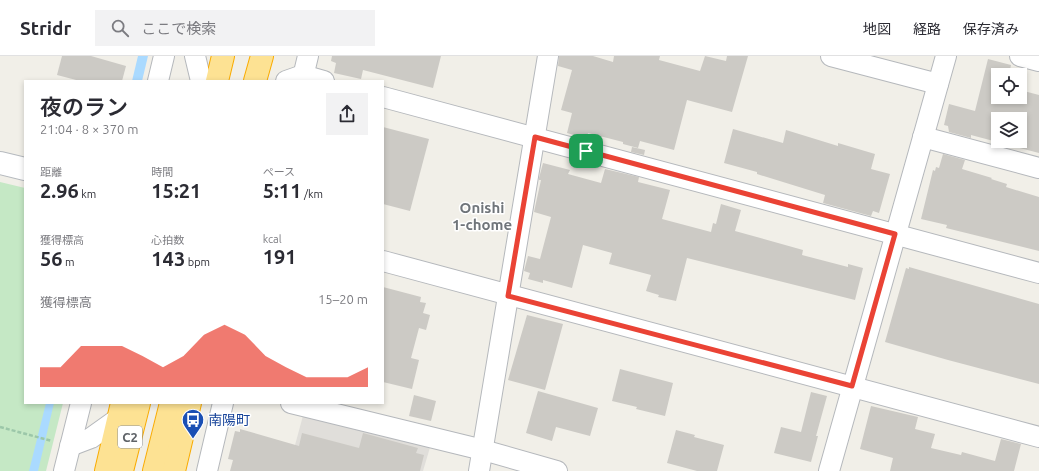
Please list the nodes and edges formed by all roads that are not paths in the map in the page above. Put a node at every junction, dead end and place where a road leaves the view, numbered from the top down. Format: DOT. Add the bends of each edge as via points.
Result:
graph roads {
  1 [pos="164,56"];
  2 [pos="195,56"];
  3 [pos="209,56"];
  4 [pos="223,56"];
  5 [pos="255,56"];
  6 [pos="262,56"];
  7 [pos="273,56"];
  8 [pos="308,56"];
  9 [pos="548,56"];
  10 [pos="831,56"];
  11 [pos="946,56"];
  12 [pos="1020,56"];
  13 [pos="1039,61"];
  14 [pos="297,79"];
  15 [pos="158,80"];
  16 [pos="203,80"];
  17 [pos="203,80"];
  18 [pos="217,80"];
  19 [pos="249,80"];
  20 [pos="255,80"];
  21 [pos="267,80"];
  22 [pos="310,80"];
  23 [pos="938,84"];
  24 [pos="384,97"];
  25 [pos="535,137"];
  26 [pos="923,137"];
  27 [pos="0,163"];
  28 [pos="1039,168"];
  29 [pos="24,170"];
  30 [pos="895,234"];
  31 [pos="384,261"];
  32 [pos="1039,273"];
  33 [pos="508,296"];
  34 [pos="852,386"];
  35 [pos="81,404"];
  36 [pos="139,404"];
  37 [pos="170,404"];
  38 [pos="190,404"];
  39 [pos="223,404"];
  40 [pos="295,404"];
  41 [pos="120,410"];
  42 [pos="1039,437"];
  43 [pos="62,444"];
  44 [pos="483,450"];
  45 [pos="64,471"];
  46 [pos="106,471"];
  47 [pos="122,471"];
  48 [pos="154,471"];
  49 [pos="174,471"];
  50 [pos="207,471"];
  51 [pos="479,471"];
  52 [pos="556,471"];
  53 [pos="829,471"];
  1 -- 15 [label="street"];
  2 -- 16 [label="street"];
  3 -- 17 [label="highway"];
  4 -- 18 [label="highway"];
  5 -- 19 [label="highway"];
  6 -- 20 [label="highway"];
  7 -- 21 [label="highway"];
  8 -- 14 [label="street"];
  9 -- 25 [label="street"];
  10 -- 23 [label="street"];
  11 -- 23 [label="street"];
  12 -- 13 [label="street"];
  14 -- 22 [label="street"];
  23 -- 26 [label="street"];
  24 -- 25 [label="street"];
  25 -- 30 [label="street"];
  25 -- 33 [label="street"];
  26 -- 28 [label="street"];
  26 -- 30 [label="street"];
  27 -- 29 [label="street"];
  30 -- 32 [label="street"];
  30 -- 34 [label="street"];
  31 -- 33 [label="street"];
  33 -- 34 [label="street"];
  33 -- 44 [label="street"];
  34 -- 42 [label="street"];
  34 -- 53 [label="street"];
  35 -- 43 [label="street"];
  36 -- 47 [label="highway, C2"];
  37 -- 48 [label="highway, C2"];
  38 -- 49 [label="highway"];
  39 -- 50 [label="street"];
  40 -- 44 [label="street"];
  41 -- 43 [label="street" via="91,438"];
  41 -- 46 [label="highway"];
  43 -- 45 [label="street"];
  44 -- 51 [label="street"];
  44 -- 52 [label="street"];
}
